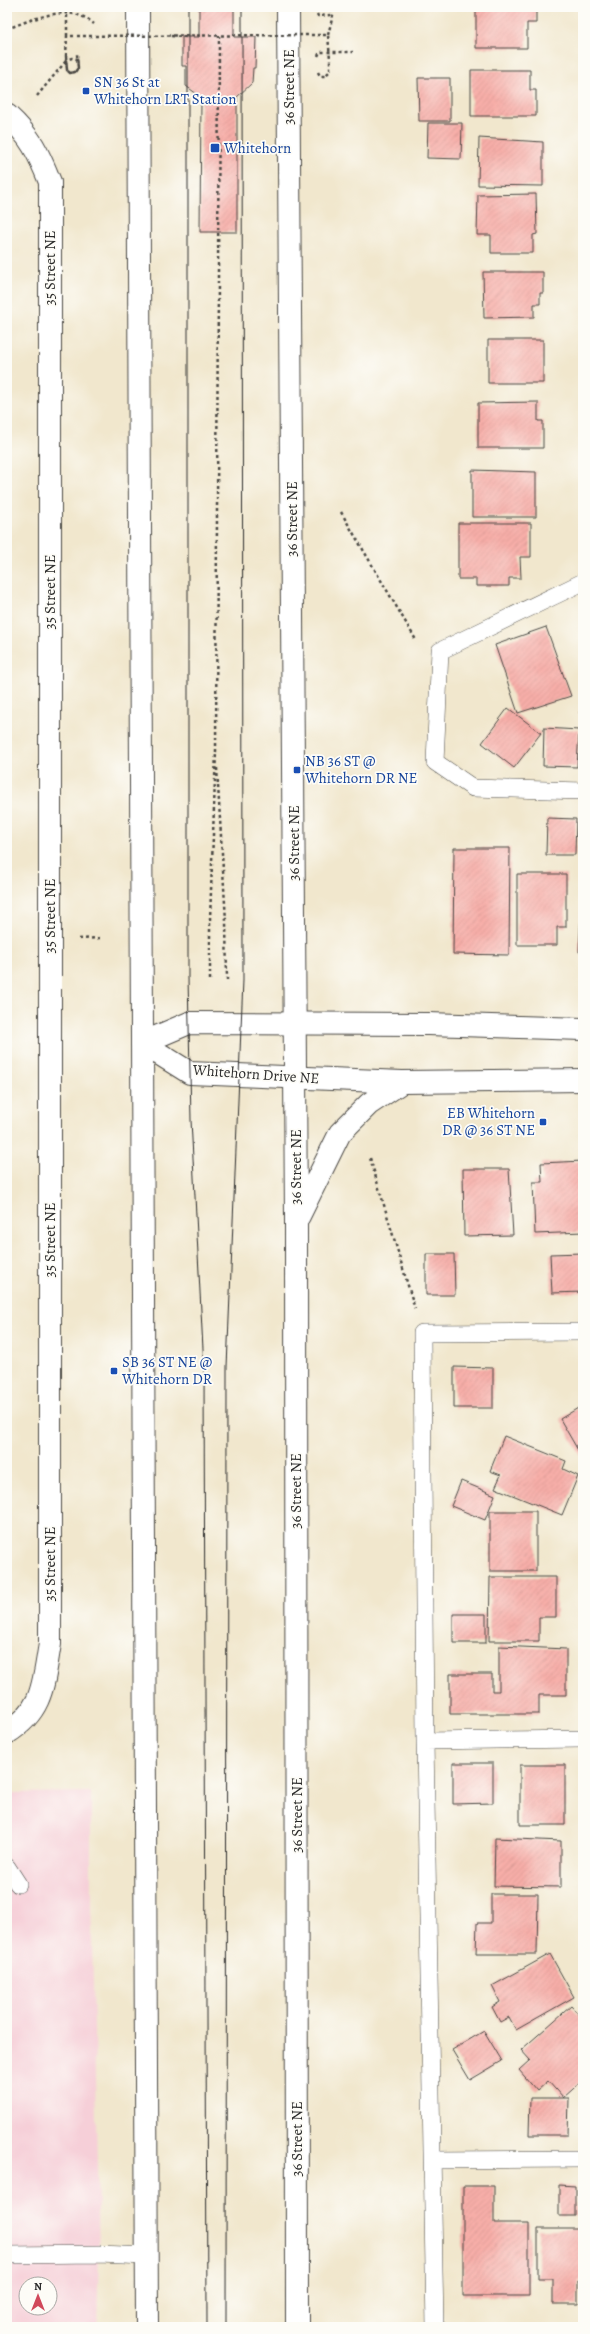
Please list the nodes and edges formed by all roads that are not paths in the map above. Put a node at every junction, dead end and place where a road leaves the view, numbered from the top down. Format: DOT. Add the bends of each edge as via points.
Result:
graph roads {
  1 [pos="138,7"];
  2 [pos="288,7"];
  3 [pos="15,122"];
  4 [pos="583,582"];
  5 [pos="583,791"];
  6 [pos="295,1023"];
  7 [pos="583,1029"];
  8 [pos="142,1043"];
  9 [pos="295,1079"];
  10 [pos="583,1080"];
  11 [pos="402,1082"];
  12 [pos="296,1221"];
  13 [pos="583,1332"];
  14 [pos="7,1733"];
  15 [pos="583,1739"];
  16 [pos="425,1741"];
  17 [pos="7,1867"];
  18 [pos="18,1884"];
  19 [pos="583,2159"];
  20 [pos="432,2160"];
  21 [pos="7,2255"];
  22 [pos="146,2256"];
  23 [pos="147,2327"];
  24 [pos="297,2327"];
  25 [pos="434,2327"];
  1 -- 8 [label="main road"];
  2 -- 6 [label="main road, 36 Street NE"];
  3 -- 14 [label="main road, 35 Street NE" via="37,149 50,182 50,1644 43,1683 35,1708 19,1725"];
  4 -- 5 [label="lane" via="440,651 435,762 473,788"];
  6 -- 7 [label="main road"];
  6 -- 8 [label="main road" via="189,1023"];
  6 -- 9 [label="main road, 36 Street NE"];
  8 -- 9 [label="main road, Whitehorn Drive NE" via="190,1072"];
  8 -- 22 [label="main road"];
  9 -- 11 [label="main road, Whitehorn Drive NE"];
  9 -- 12 [label="main road, 36 Street NE"];
  10 -- 11 [label="main road, Whitehorn Drive NE"];
  11 -- 12 [label="main road" via="369,1104 340,1133"];
  12 -- 24 [label="main road, 36 Street NE"];
  13 -- 16 [label="lane" via="422,1333"];
  15 -- 16 [label="lane"];
  16 -- 20 [label="lane"];
  17 -- 18 [label="lane"];
  19 -- 20 [label="lane"];
  20 -- 25 [label="lane"];
  21 -- 22 [label="lane"];
  22 -- 23 [label="main road"];
}
